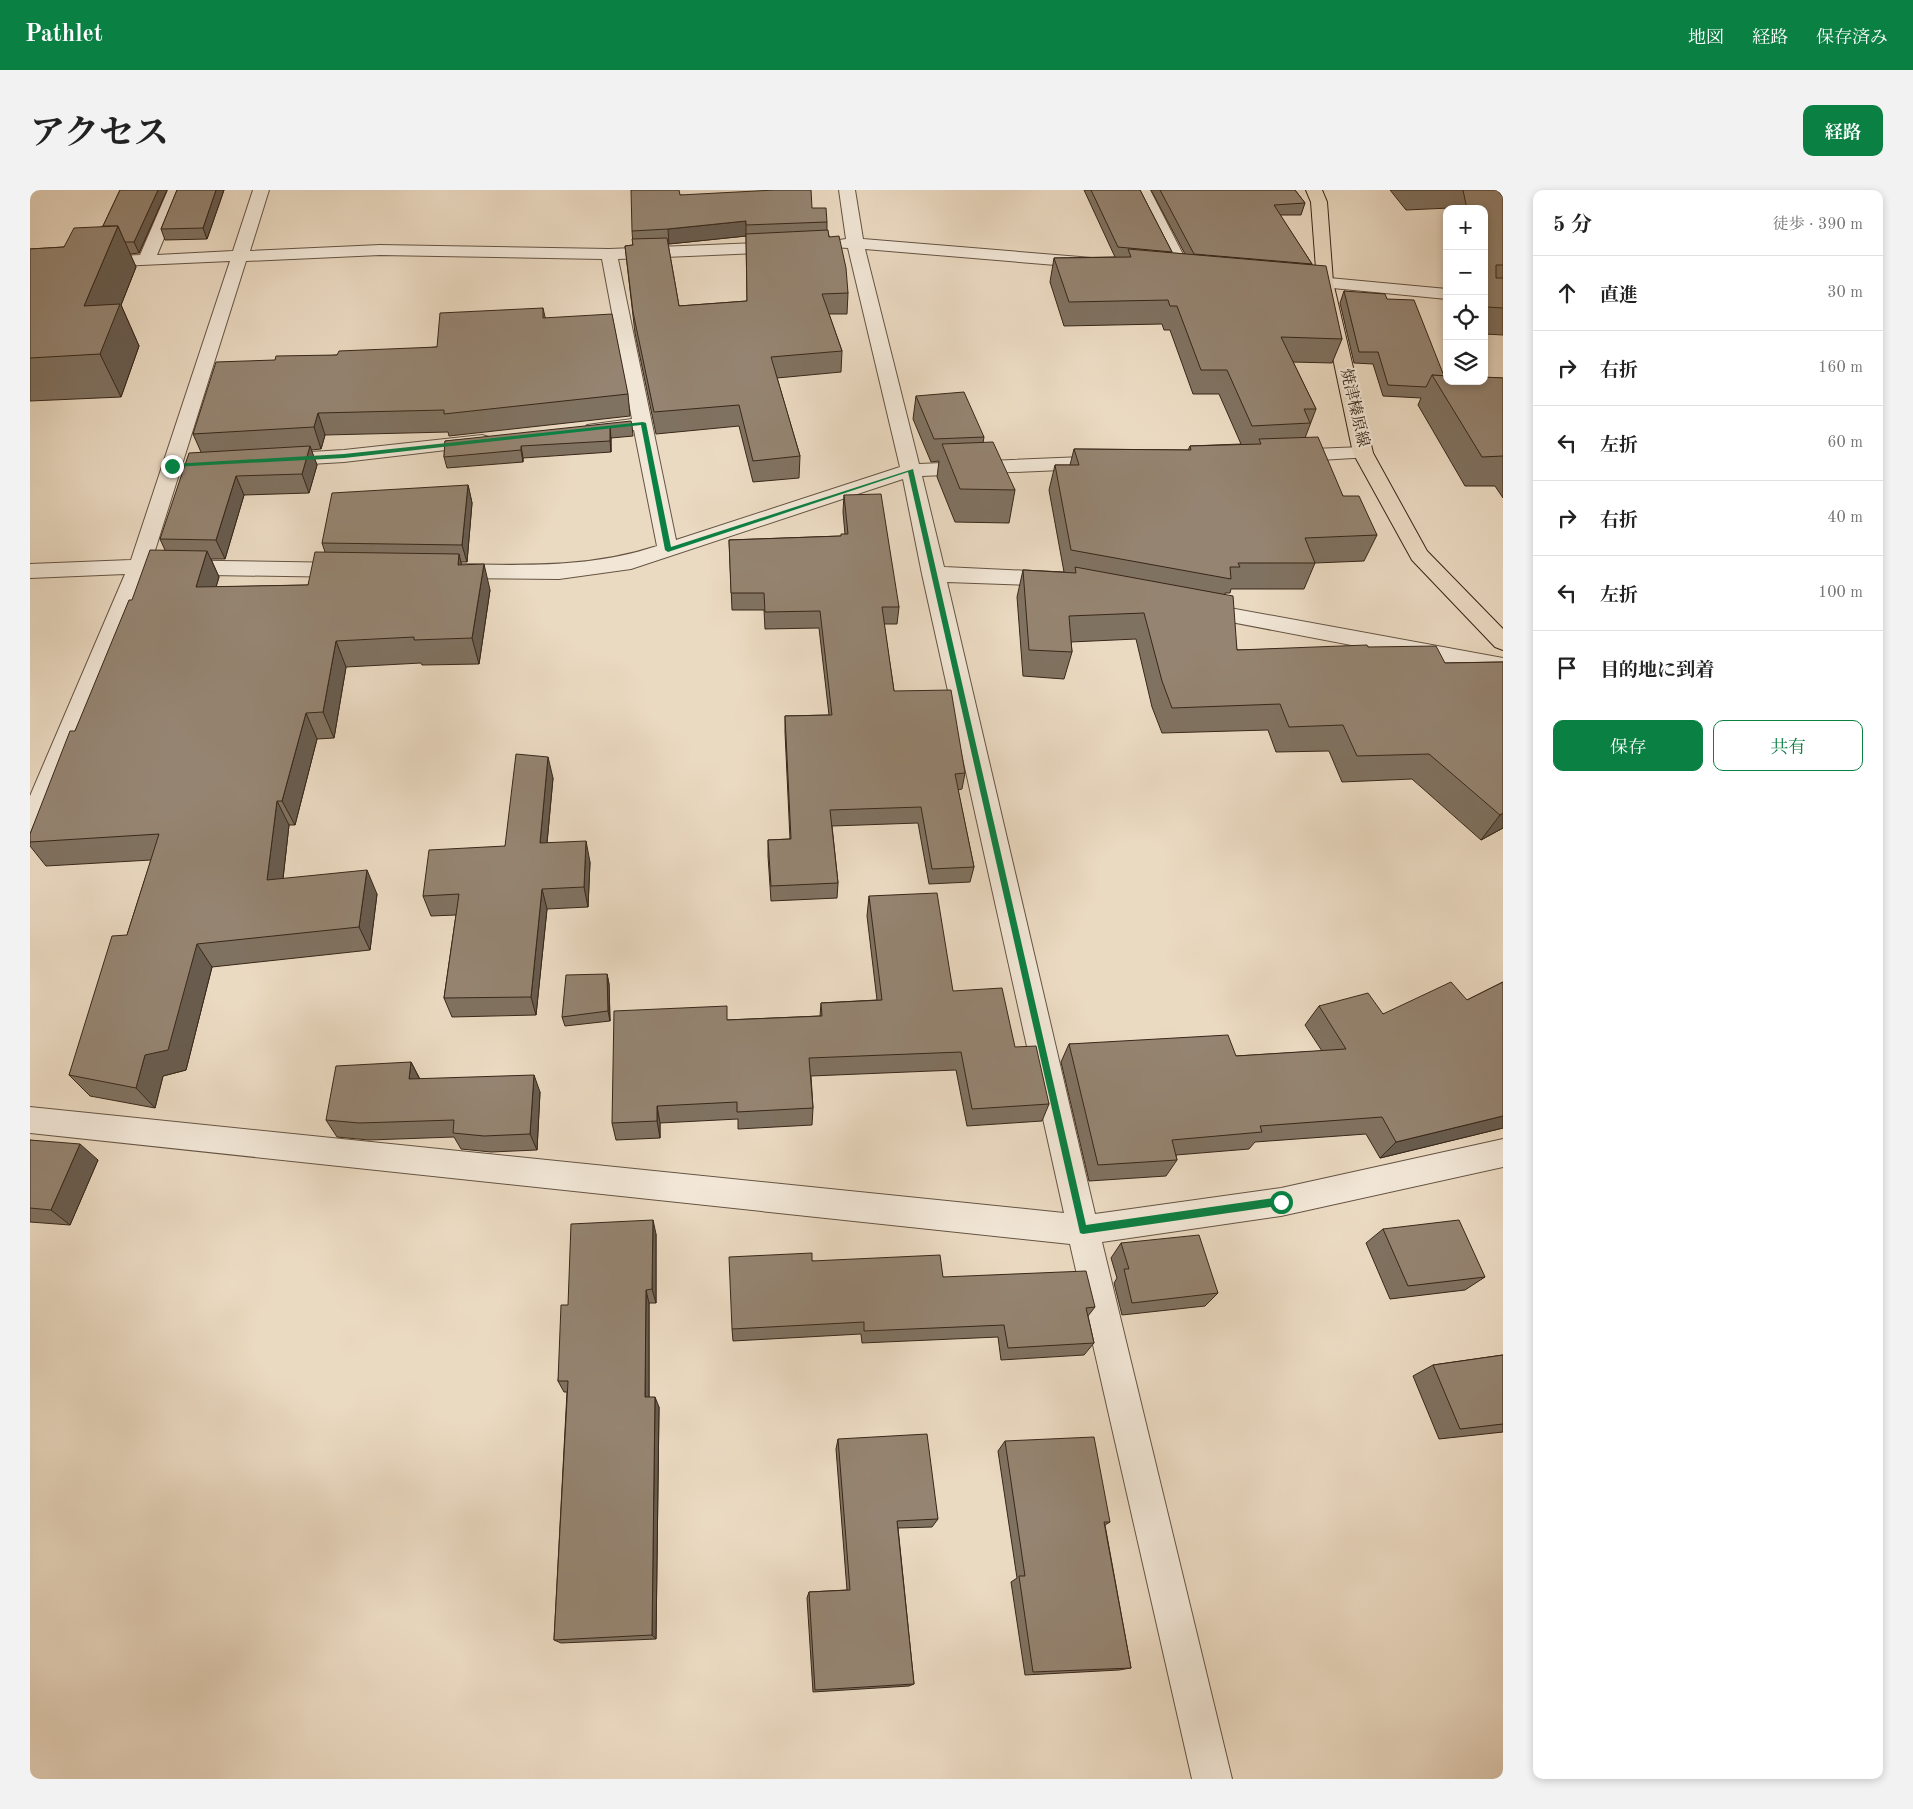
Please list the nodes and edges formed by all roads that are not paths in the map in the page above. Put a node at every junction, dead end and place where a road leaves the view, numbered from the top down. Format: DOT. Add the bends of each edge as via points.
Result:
graph roads {
  1 [pos="176,190"];
  2 [pos="261,190"];
  3 [pos="847,190"];
  4 [pos="1142,190"];
  5 [pos="1314,190"];
  6 [pos="855,243"];
  7 [pos="826,245"];
  8 [pos="796,246"];
  9 [pos="609,254"];
  10 [pos="240,256"];
  11 [pos="146,260"];
  12 [pos="1104,264"];
  13 [pos="30,265"];
  14 [pos="1163,269"];
  15 [pos="1183,270"];
  16 [pos="1202,272"];
  17 [pos="1278,278"];
  18 [pos="1325,282"];
  19 [pos="1443,294"];
  20 [pos="643,423"];
  21 [pos="576,431"];
  22 [pos="498,439"];
  23 [pos="1363,453"];
  24 [pos="1265,456"];
  25 [pos="258,461"];
  26 [pos="1127,462"];
  27 [pos="910,470"];
  28 [pos="668,550"];
  29 [pos="139,567"];
  30 [pos="369,570"];
  31 [pos="30,571"];
  32 [pos="429,571"];
  33 [pos="934,574"];
  34 [pos="1080,587"];
  35 [pos="1177,606"];
  36 [pos="1503,642"];
  37 [pos="1503,666"];
  38 [pos="30,825"];
  39 [pos="30,1120"];
  40 [pos="1503,1153"];
  41 [pos="1083,1230"];
  42 [pos="1212,1779"];
  1 -- 11 [label="street"];
  2 -- 10 [label="street"];
  3 -- 6 [label="street"];
  4 -- 15 [label="street"];
  5 -- 18 [label="main road, 焼津榛原線" via="1319,202"];
  6 -- 7 [label="street"];
  6 -- 12 [label="street"];
  6 -- 27 [label="street"];
  8 -- 9 [label="street"];
  9 -- 10 [label="street" via="380,250"];
  9 -- 20 [label="street"];
  10 -- 11 [label="street"];
  10 -- 29 [label="street" via="182,465"];
  11 -- 13 [label="street"];
  14 -- 15 [label="street"];
  15 -- 16 [label="street"];
  17 -- 18 [label="street"];
  18 -- 19 [label="street"];
  18 -- 23 [label="main road, 焼津榛原線"];
  20 -- 21 [label="street"];
  20 -- 28 [label="street"];
  22 -- 25 [label="street" via="344,456"];
  23 -- 24 [label="street"];
  23 -- 36 [label="main road, 焼津榛原線" via="1419,555"];
  26 -- 27 [label="street"];
  27 -- 28 [label="street"];
  27 -- 33 [label="street"];
  28 -- 32 [label="street" via="632,562 558,572"];
  29 -- 30 [label="street"];
  29 -- 31 [label="street"];
  29 -- 38 [label="street"];
  33 -- 34 [label="street" via="1031,578"];
  33 -- 41 [label="street"];
  35 -- 37 [label="street"];
  39 -- 41 [label="street"];
  40 -- 41 [label="street" via="1281,1202"];
  41 -- 42 [label="street"];
}
